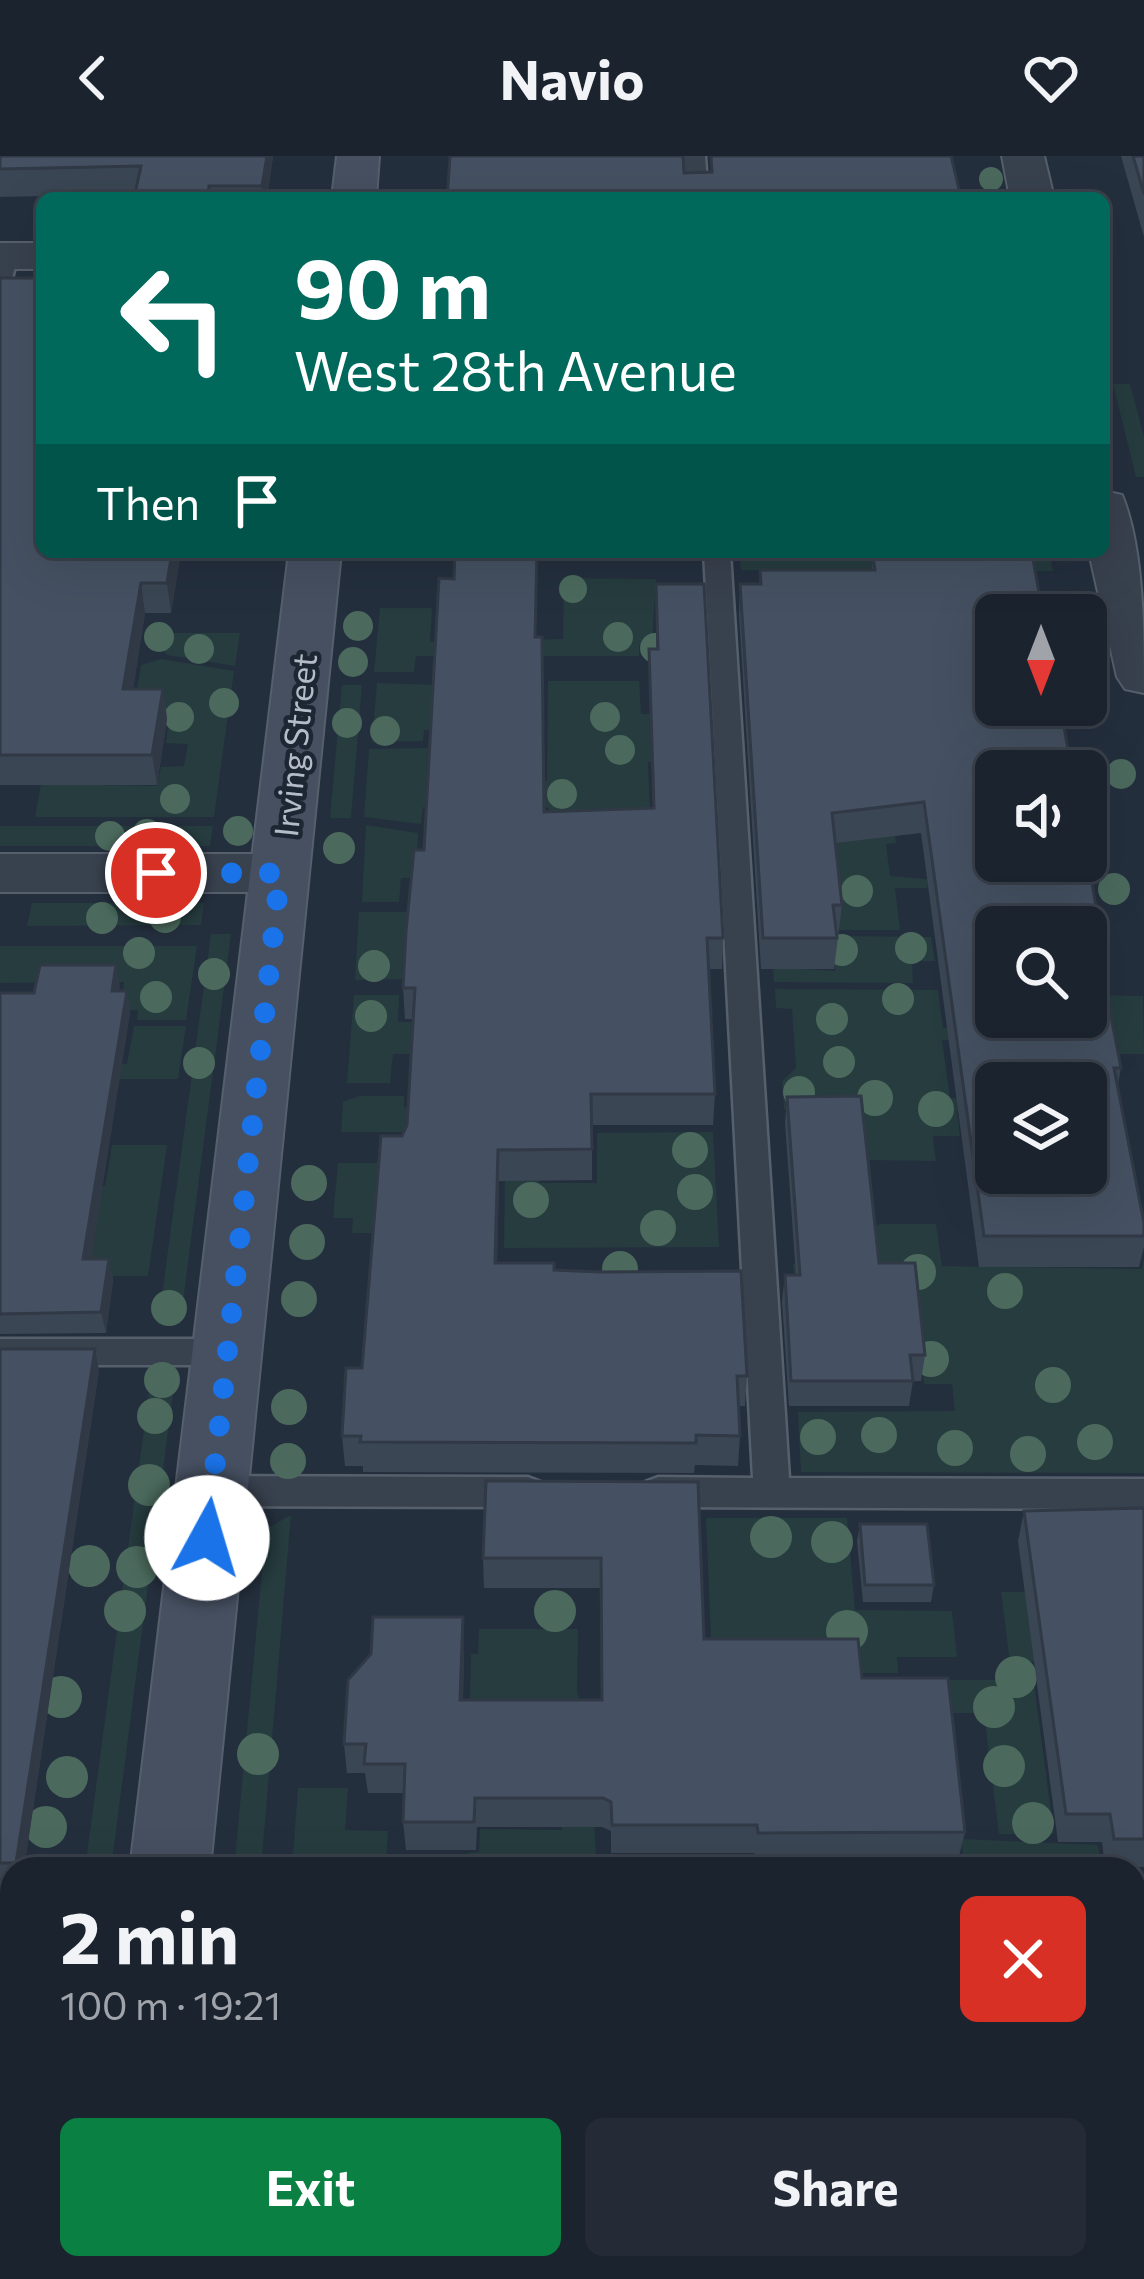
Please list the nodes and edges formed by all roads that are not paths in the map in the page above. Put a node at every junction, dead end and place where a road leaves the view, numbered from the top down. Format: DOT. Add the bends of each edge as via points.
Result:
graph roads {
  1 [pos="358,156"];
  2 [pos="694,156"];
  3 [pos="1023,156"];
  4 [pos="355,192"];
  5 [pos="697,192"];
  6 [pos="1032,192"];
  7 [pos="1116,529"];
  8 [pos="314,558"];
  9 [pos="717,558"];
  10 [pos="1144,677"];
  11 [pos="0,873"];
  12 [pos="280,873"];
  13 [pos="0,1352"];
  14 [pos="227,1352"];
  15 [pos="212,1491"];
  16 [pos="561,1492"];
  17 [pos="631,1492"];
  18 [pos="772,1492"];
  19 [pos="1144,1494"];
  20 [pos="171,1857"];
  1 -- 4 [label="street"];
  2 -- 5 [label="lane"];
  3 -- 6 [label="street"];
  7 -- 10 [label="street"];
  8 -- 12 [label="street, Irving Street"];
  9 -- 18 [label="lane"];
  11 -- 12 [label="street"];
  12 -- 14 [label="street, Irving Street"];
  13 -- 14 [label="lane"];
  14 -- 15 [label="street, Irving Street"];
  15 -- 16 [label="lane"];
  15 -- 20 [label="street, Irving Street"];
  17 -- 18 [label="lane"];
  18 -- 19 [label="lane"];
}
